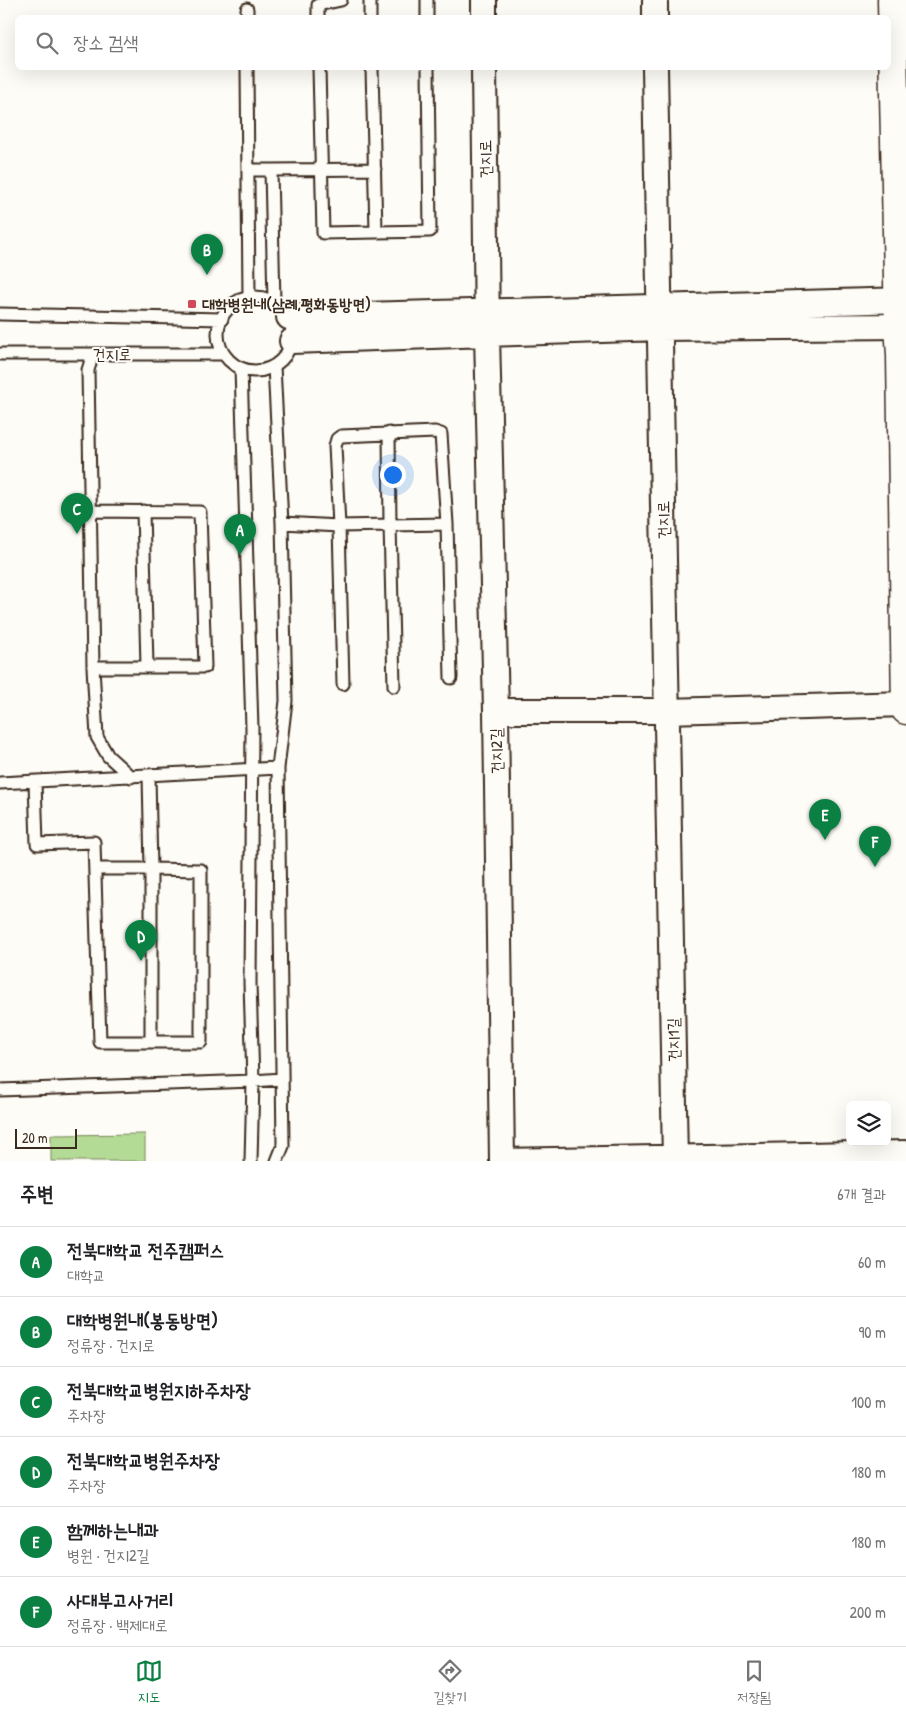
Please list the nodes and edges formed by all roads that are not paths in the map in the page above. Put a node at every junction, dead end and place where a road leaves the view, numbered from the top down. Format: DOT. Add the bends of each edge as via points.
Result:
graph roads {
  1 [pos="341,0"];
  2 [pos="370,0"];
  3 [pos="427,0"];
  4 [pos="484,0"];
  5 [pos="655,0"];
  6 [pos="892,0"];
  7 [pos="318,15"];
  8 [pos="370,15"];
  9 [pos="427,15"];
  10 [pos="484,15"];
  11 [pos="655,15"];
  12 [pos="247,70"];
  13 [pos="319,70"];
  14 [pos="372,70"];
  15 [pos="428,70"];
  16 [pos="484,70"];
  17 [pos="656,70"];
  18 [pos="900,108"];
  19 [pos="374,169"];
  20 [pos="248,170"];
  21 [pos="271,170"];
  22 [pos="321,170"];
  23 [pos="376,232"];
  24 [pos="249,297"];
  25 [pos="281,310"];
  26 [pos="487,311"];
  27 [pos="902,313"];
  28 [pos="0,314"];
  29 [pos="222,318"];
  30 [pos="660,318"];
  31 [pos="487,335"];
  32 [pos="292,341"];
  33 [pos="0,354"];
  34 [pos="92,354"];
  35 [pos="224,354"];
  36 [pos="274,366"];
  37 [pos="241,368"];
  38 [pos="388,433"];
  39 [pos="90,511"];
  40 [pos="143,511"];
  41 [pos="282,523"];
  42 [pos="390,524"];
  43 [pos="447,524"];
  44 [pos="339,526"];
  45 [pos="147,666"];
  46 [pos="93,667"];
  47 [pos="451,678"];
  48 [pos="343,684"];
  49 [pos="394,686"];
  50 [pos="906,704"];
  51 [pos="906,710"];
  52 [pos="496,711"];
  53 [pos="666,711"];
  54 [pos="278,768"];
  55 [pos="251,769"];
  56 [pos="149,776"];
  57 [pos="131,777"];
  58 [pos="35,782"];
  59 [pos="0,783"];
  60 [pos="95,869"];
  61 [pos="151,869"];
  62 [pos="151,1042"];
  63 [pos="282,1079"];
  64 [pos="253,1081"];
  65 [pos="0,1090"];
  66 [pos="282,1146"];
  67 [pos="906,1153"];
  68 [pos="675,1159"];
  69 [pos="251,1161"];
  70 [pos="277,1161"];
  71 [pos="283,1161"];
  72 [pos="502,1161"];
  1 -- 7 [label="lane" via="318,5"];
  2 -- 8 [label="lane"];
  3 -- 9 [label="lane"];
  4 -- 10 [label="street"];
  5 -- 11 [label="street"];
  6 -- 18 [label="street"];
  12 -- 20 [label="lane"];
  13 -- 22 [label="lane"];
  14 -- 19 [label="lane"];
  15 -- 23 [label="lane" via="430,231"];
  16 -- 26 [label="street, 건지로"];
  17 -- 30 [label="street, 건지로"];
  18 -- 27 [label="street"];
  19 -- 22 [label="lane"];
  19 -- 23 [label="lane"];
  20 -- 21 [label="lane"];
  20 -- 24 [label="lane"];
  21 -- 22 [label="lane"];
  21 -- 25 [label="lane"];
  22 -- 23 [label="lane" via="323,233"];
  24 -- 25 [label="lane" via="262,298"];
  24 -- 29 [label="lane" via="229,308"];
  25 -- 26 [label="street"];
  25 -- 32 [label="lane" via="292,330"];
  26 -- 30 [label="street"];
  26 -- 31 [label="street, 건지로"];
  27 -- 30 [label="street"];
  27 -- 50 [label="street"];
  28 -- 29 [label="lane"];
  29 -- 35 [label="lane" via="219,341"];
  30 -- 31 [label="street"];
  30 -- 53 [label="street, 건지로"];
  31 -- 32 [label="street"];
  31 -- 52 [label="street, 건지로"];
  32 -- 36 [label="lane" via="287,353"];
  33 -- 34 [label="lane, 건지로"];
  34 -- 35 [label="lane, 건지로"];
  34 -- 39 [label="lane" via="88,370"];
  35 -- 37 [label="lane"];
  36 -- 37 [label="lane" via="262,371"];
  36 -- 41 [label="lane"];
  37 -- 55 [label="lane"];
  38 -- 42 [label="lane"];
  38 -- 43 [label="lane" via="440,434"];
  38 -- 44 [label="lane" via="336,439"];
  39 -- 40 [label="lane"];
  39 -- 46 [label="lane"];
  40 -- 45 [label="lane"];
  40 -- 45 [label="lane" via="200,512 205,667"];
  41 -- 44 [label="lane"];
  41 -- 54 [label="lane" via="286,702"];
  42 -- 43 [label="lane"];
  42 -- 44 [label="lane"];
  42 -- 49 [label="lane"];
  43 -- 47 [label="lane"];
  44 -- 48 [label="lane"];
  45 -- 46 [label="lane"];
  46 -- 57 [label="lane" via="96,736 108,756"];
  50 -- 51 [label="street"];
  50 -- 53 [label="street, 건지2길"];
  52 -- 53 [label="street, 건지2길"];
  52 -- 72 [label="street, 건지2길"];
  53 -- 68 [label="street, 건지1길"];
  54 -- 55 [label="lane"];
  54 -- 63 [label="lane"];
  55 -- 56 [label="lane"];
  55 -- 64 [label="lane"];
  56 -- 57 [label="lane"];
  56 -- 61 [label="lane"];
  57 -- 58 [label="lane"];
  58 -- 59 [label="lane"];
  58 -- 60 [label="lane" via="37,844 94,842"];
  60 -- 61 [label="lane"];
  60 -- 62 [label="lane" via="100,1042"];
  61 -- 62 [label="lane"];
  61 -- 62 [label="lane" via="201,870 201,1042"];
  63 -- 64 [label="lane"];
  63 -- 66 [label="lane"];
  64 -- 65 [label="lane"];
  64 -- 69 [label="lane"];
  66 -- 70 [label="lane"];
  66 -- 71 [label="lane"];
  67 -- 68 [label="street"];
  68 -- 72 [label="street"];
}
